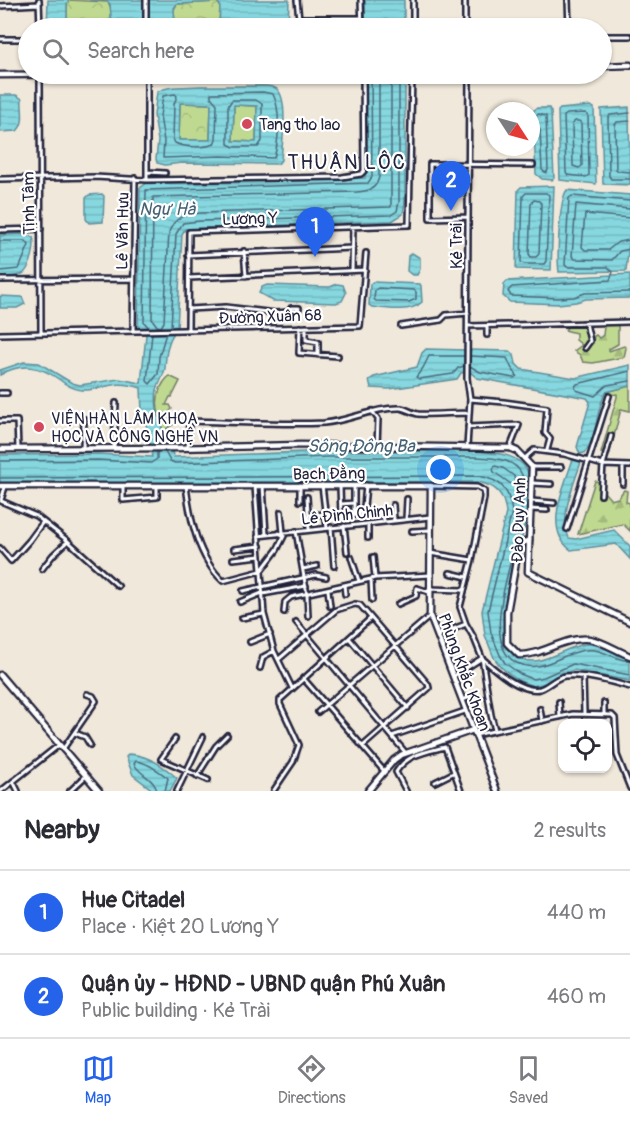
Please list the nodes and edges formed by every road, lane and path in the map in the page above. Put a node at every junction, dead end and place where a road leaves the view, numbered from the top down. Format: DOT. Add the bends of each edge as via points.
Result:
graph roads {
  1 [pos="146,0"];
  2 [pos="297,0"];
  3 [pos="361,0"];
  4 [pos="412,0"];
  5 [pos="465,0"];
  6 [pos="568,0"];
  7 [pos="39,2"];
  8 [pos="0,6"];
  9 [pos="40,18"];
  10 [pos="146,18"];
  11 [pos="298,18"];
  12 [pos="361,18"];
  13 [pos="413,18"];
  14 [pos="465,18"];
  15 [pos="569,18"];
  16 [pos="612,36"];
  17 [pos="630,36"];
  18 [pos="0,39"];
  19 [pos="18,39"];
  20 [pos="630,65"];
  21 [pos="612,66"];
  22 [pos="0,75"];
  23 [pos="18,75"];
  24 [pos="40,84"];
  25 [pos="147,84"];
  26 [pos="363,84"];
  27 [pos="412,84"];
  28 [pos="468,84"];
  29 [pos="468,164"];
  30 [pos="533,165"];
  31 [pos="148,172"];
  32 [pos="165,173"];
  33 [pos="40,178"];
  34 [pos="135,178"];
  35 [pos="0,179"];
  36 [pos="147,180"];
  37 [pos="468,217"];
  38 [pos="353,227"];
  39 [pos="41,229"];
  40 [pos="0,230"];
  41 [pos="353,248"];
  42 [pos="244,251"];
  43 [pos="366,253"];
  44 [pos="188,255"];
  45 [pos="352,270"];
  46 [pos="365,270"];
  47 [pos="246,276"];
  48 [pos="189,278"];
  49 [pos="133,279"];
  50 [pos="0,280"];
  51 [pos="42,280"];
  52 [pos="299,308"];
  53 [pos="189,309"];
  54 [pos="468,313"];
  55 [pos="630,322"];
  56 [pos="586,323"];
  57 [pos="401,326"];
  58 [pos="468,326"];
  59 [pos="487,326"];
  60 [pos="300,327"];
  61 [pos="306,327"];
  62 [pos="188,330"];
  63 [pos="133,331"];
  64 [pos="41,333"];
  65 [pos="0,334"];
  66 [pos="487,335"];
  67 [pos="585,348"];
  68 [pos="318,354"];
  69 [pos="338,356"];
  70 [pos="0,393"];
  71 [pos="7,393"];
  72 [pos="609,396"];
  73 [pos="470,399"];
  74 [pos="116,403"];
  75 [pos="372,411"];
  76 [pos="469,413"];
  77 [pos="84,419"];
  78 [pos="0,421"];
  79 [pos="468,427"];
  80 [pos="611,436"];
  81 [pos="377,446"];
  82 [pos="467,447"];
  83 [pos="18,448"];
  84 [pos="83,448"];
  85 [pos="114,448"];
  86 [pos="189,448"];
  87 [pos="510,448"];
  88 [pos="0,449"];
  89 [pos="547,450"];
  90 [pos="525,458"];
  91 [pos="587,461"];
  92 [pos="603,465"];
  93 [pos="623,466"];
  94 [pos="630,466"];
  95 [pos="532,467"];
  96 [pos="561,467"];
  97 [pos="532,483"];
  98 [pos="551,484"];
  99 [pos="623,484"];
  100 [pos="300,485"];
  101 [pos="322,485"];
  102 [pos="340,485"];
  103 [pos="354,485"];
  104 [pos="366,485"];
  105 [pos="2,486"];
  106 [pos="123,486"];
  107 [pos="157,486"];
  108 [pos="186,486"];
  109 [pos="255,486"];
  110 [pos="263,486"];
  111 [pos="431,486"];
  112 [pos="601,495"];
  113 [pos="307,497"];
  114 [pos="407,499"];
  115 [pos="0,501"];
  116 [pos="300,501"];
  117 [pos="530,501"];
  118 [pos="354,503"];
  119 [pos="554,503"];
  120 [pos="341,504"];
  121 [pos="393,505"];
  122 [pos="364,507"];
  123 [pos="530,509"];
  124 [pos="546,510"];
  125 [pos="281,512"];
  126 [pos="383,513"];
  127 [pos="326,514"];
  128 [pos="309,515"];
  129 [pos="432,517"];
  130 [pos="372,518"];
  131 [pos="406,519"];
  132 [pos="394,520"];
  133 [pos="384,521"];
  134 [pos="43,522"];
  135 [pos="370,523"];
  136 [pos="344,526"];
  137 [pos="329,528"];
  138 [pos="309,529"];
  139 [pos="567,529"];
  140 [pos="431,530"];
  141 [pos="296,531"];
  142 [pos="412,531"];
  143 [pos="281,533"];
  144 [pos="266,534"];
  145 [pos="258,536"];
  146 [pos="368,538"];
  147 [pos="529,540"];
  148 [pos="68,541"];
  149 [pos="260,546"];
  150 [pos="0,548"];
  151 [pos="234,549"];
  152 [pos="347,552"];
  153 [pos="430,553"];
  154 [pos="260,556"];
  155 [pos="351,557"];
  156 [pos="373,557"];
  157 [pos="233,560"];
  158 [pos="472,560"];
  159 [pos="318,566"];
  160 [pos="334,566"];
  161 [pos="42,569"];
  162 [pos="303,569"];
  163 [pos="261,571"];
  164 [pos="450,573"];
  165 [pos="431,575"];
  166 [pos="326,577"];
  167 [pos="467,577"];
  168 [pos="304,578"];
  169 [pos="373,579"];
  170 [pos="359,581"];
  171 [pos="344,585"];
  172 [pos="118,586"];
  173 [pos="262,586"];
  174 [pos="306,586"];
  175 [pos="328,590"];
  176 [pos="463,590"];
  177 [pos="243,591"];
  178 [pos="429,591"];
  179 [pos="262,593"];
  180 [pos="345,594"];
  181 [pos="307,595"];
  182 [pos="372,600"];
  183 [pos="240,602"];
  184 [pos="398,604"];
  185 [pos="330,606"];
  186 [pos="284,612"];
  187 [pos="264,614"];
  188 [pos="308,616"];
  189 [pos="430,616"];
  190 [pos="242,618"];
  191 [pos="371,618"];
  192 [pos="296,622"];
  193 [pos="630,622"];
  194 [pos="466,624"];
  195 [pos="270,634"];
  196 [pos="307,635"];
  197 [pos="438,635"];
  198 [pos="349,638"];
  199 [pos="250,642"];
  200 [pos="395,646"];
  201 [pos="274,651"];
  202 [pos="630,656"];
  203 [pos="326,658"];
  204 [pos="482,658"];
  205 [pos="279,659"];
  206 [pos="372,665"];
  207 [pos="260,668"];
  208 [pos="0,676"];
  209 [pos="454,676"];
  210 [pos="583,677"];
  211 [pos="303,678"];
  212 [pos="349,685"];
  213 [pos="630,687"];
  214 [pos="292,688"];
  215 [pos="87,694"];
  216 [pos="474,696"];
  217 [pos="462,700"];
  218 [pos="559,702"];
  219 [pos="604,703"];
  220 [pos="327,705"];
  221 [pos="408,708"];
  222 [pos="540,709"];
  223 [pos="465,711"];
  224 [pos="318,712"];
  225 [pos="584,713"];
  226 [pos="604,714"];
  227 [pos="560,717"];
  228 [pos="542,721"];
  229 [pos="385,728"];
  230 [pos="495,730"];
  231 [pos="75,733"];
  232 [pos="474,733"];
  233 [pos="227,735"];
  234 [pos="392,736"];
  235 [pos="203,737"];
  236 [pos="175,739"];
  237 [pos="90,745"];
  238 [pos="363,746"];
  239 [pos="61,747"];
  240 [pos="405,752"];
  241 [pos="384,771"];
  242 [pos="186,772"];
  243 [pos="453,773"];
  244 [pos="86,776"];
  245 [pos="197,776"];
  246 [pos="208,780"];
  247 [pos="13,781"];
  248 [pos="435,782"];
  249 [pos="630,788"];
  250 [pos="274,790"];
  251 [pos="1,791"];
  252 [pos="18,791"];
  253 [pos="70,791"];
  254 [pos="99,791"];
  255 [pos="177,791"];
  256 [pos="368,791"];
  257 [pos="406,791"];
  258 [pos="461,791"];
  259 [pos="497,791"];
  1 -- 10 [label="street"];
  2 -- 11 [label="street"];
  3 -- 12 [label="street"];
  4 -- 13 [label="street"];
  5 -- 14 [label="street"];
  6 -- 15 [label="street"];
  7 -- 8 [label="street"];
  7 -- 9 [label="street"];
  11 -- 12 [label="street"];
  16 -- 17 [label="street"];
  18 -- 19 [label="street"];
  20 -- 21 [label="street"];
  22 -- 23 [label="street"];
  24 -- 33 [label="street, Tịnh Tâm"];
  25 -- 31 [label="street, Lê Văn Hưu"];
  26 -- 36 [label="street" via="361,174"];
  27 -- 38 [label="street, Lương Y" via="409,225"];
  28 -- 29 [label="street, Kẻ Trài"];
  29 -- 30 [label="street"];
  29 -- 37 [label="street, Kẻ Trài"];
  29 -- 37 [label="street" via="430,164 430,218"];
  31 -- 32 [label="street"];
  31 -- 36 [label="street, Lê Văn Hưu"];
  33 -- 34 [label="street"];
  33 -- 35 [label="street"];
  33 -- 39 [label="street, Tịnh Tâm"];
  34 -- 36 [label="street, Lê Văn Hưu"];
  34 -- 49 [label="street, Lê Văn Hưu"];
  37 -- 54 [label="street, Kẻ Trài"];
  38 -- 41 [label="street"];
  38 -- 44 [label="street, Lương Y" via="189,232"];
  39 -- 40 [label="street"];
  39 -- 51 [label="street, Tịnh Tâm"];
  41 -- 42 [label="street"];
  41 -- 45 [label="street"];
  42 -- 44 [label="street"];
  42 -- 47 [label="street"];
  43 -- 46 [label="street"];
  44 -- 48 [label="street, Lương Y"];
  45 -- 46 [label="street"];
  45 -- 47 [label="street"];
  46 -- 61 [label="street, Đường Xuân 68" via="360,326"];
  47 -- 48 [label="street"];
  48 -- 53 [label="street, Lương Y"];
  49 -- 51 [label="street"];
  49 -- 63 [label="street, Lê Văn Hưu"];
  50 -- 51 [label="street"];
  51 -- 64 [label="street, Tịnh Tâm"];
  52 -- 53 [label="street" via="276,313 235,307"];
  53 -- 62 [label="street, Lương Y"];
  54 -- 57 [label="street"];
  54 -- 58 [label="street, Kẻ Trài"];
  55 -- 56 [label="street"];
  56 -- 59 [label="street"];
  56 -- 67 [label="street" via="590,340"];
  58 -- 59 [label="street"];
  58 -- 73 [label="street, Kẻ Trài"];
  59 -- 66 [label="street"];
  60 -- 61 [label="street, Đường Xuân 68"];
  60 -- 62 [label="street, Đường Xuân 68"];
  60 -- 68 [label="street" via="298,352"];
  61 -- 68 [label="street" via="306,340 318,342"];
  62 -- 63 [label="street, Đường Xuân 68"];
  63 -- 64 [label="street"];
  64 -- 65 [label="street"];
  68 -- 69 [label="street"];
  70 -- 71 [label="street"];
  72 -- 91 [label="street"];
  73 -- 76 [label="street"];
  73 -- 89 [label="street" via="547,408"];
  74 -- 85 [label="street"];
  75 -- 76 [label="street" via="403,408 417,414"];
  75 -- 81 [label="street" via="378,419"];
  75 -- 86 [label="street" via="327,423 189,421"];
  76 -- 79 [label="street"];
  77 -- 84 [label="street"];
  78 -- 83 [label="street" via="17,421"];
  79 -- 82 [label="street"];
  79 -- 87 [label="street" via="519,425"];
  80 -- 92 [label="street"];
  81 -- 82 [label="street"];
  81 -- 86 [label="street"];
  82 -- 87 [label="street"];
  83 -- 84 [label="street"];
  83 -- 88 [label="street"];
  84 -- 85 [label="street"];
  85 -- 86 [label="street"];
  87 -- 90 [label="street, Đào Duy Anh"];
  89 -- 90 [label="street" via="534,450"];
  89 -- 91 [label="street"];
  90 -- 95 [label="street, Đào Duy Anh"];
  91 -- 92 [label="street"];
  91 -- 139 [label="street"];
  92 -- 93 [label="street"];
  92 -- 112 [label="street"];
  93 -- 94 [label="street"];
  93 -- 99 [label="street"];
  95 -- 96 [label="street"];
  95 -- 97 [label="street, Đào Duy Anh"];
  97 -- 98 [label="street"];
  97 -- 117 [label="street, Đào Duy Anh"];
  100 -- 101 [label="street, Bạch Đằng"];
  100 -- 110 [label="street, Bạch Đằng"];
  100 -- 116 [label="street"];
  101 -- 102 [label="street, Bạch Đằng"];
  101 -- 127 [label="street"];
  102 -- 103 [label="street, Bạch Đằng"];
  102 -- 120 [label="street"];
  103 -- 104 [label="street, Bạch Đằng"];
  103 -- 118 [label="street"];
  104 -- 111 [label="street, Bạch Đằng"];
  104 -- 122 [label="street"];
  105 -- 106 [label="street, Bạch Đằng"];
  105 -- 115 [label="street"];
  106 -- 107 [label="street, Bạch Đằng"];
  106 -- 107 [label="street" via="123,500 157,497"];
  107 -- 108 [label="street, Bạch Đằng"];
  108 -- 109 [label="street, Bạch Đằng"];
  108 -- 163 [label="street" via="194,532 221,580"];
  109 -- 110 [label="street, Bạch Đằng"];
  109 -- 145 [label="street"];
  110 -- 144 [label="street"];
  111 -- 129 [label="street, Phùng Khắc Khoan"];
  111 -- 158 [label="street, Bạch Đằng" via="477,487 484,491"];
  113 -- 128 [label="street"];
  114 -- 131 [label="street"];
  115 -- 134 [label="street"];
  117 -- 119 [label="street"];
  117 -- 123 [label="street, Đào Duy Anh"];
  118 -- 120 [label="street"];
  118 -- 120 [label="street" via="354,515 341,517"];
  121 -- 132 [label="street"];
  123 -- 124 [label="street"];
  123 -- 147 [label="street, Đào Duy Anh"];
  125 -- 143 [label="street"];
  126 -- 133 [label="street"];
  127 -- 128 [label="street"];
  127 -- 137 [label="street"];
  128 -- 138 [label="street"];
  129 -- 131 [label="street, Lê Đình Chinh"];
  129 -- 140 [label="street, Phùng Khắc Khoan"];
  130 -- 135 [label="street"];
  131 -- 132 [label="street, Lê Đình Chinh"];
  132 -- 133 [label="street, Lê Đình Chinh"];
  133 -- 135 [label="street, Lê Đình Chinh"];
  134 -- 148 [label="street"];
  134 -- 150 [label="street" via="11,561"];
  135 -- 136 [label="street, Lê Đình Chinh"];
  135 -- 146 [label="street"];
  136 -- 137 [label="street, Lê Đình Chinh"];
  136 -- 152 [label="street"];
  137 -- 138 [label="street, Lê Đình Chinh"];
  137 -- 160 [label="street"];
  138 -- 141 [label="street, Lê Đình Chinh"];
  140 -- 142 [label="street"];
  140 -- 153 [label="street, Phùng Khắc Khoan"];
  141 -- 143 [label="street, Lê Đình Chinh"];
  141 -- 162 [label="street"];
  143 -- 144 [label="street, Lê Đình Chinh"];
  143 -- 163 [label="street" via="284,536 277,550"];
  144 -- 145 [label="street, Lê Đình Chinh"];
  145 -- 149 [label="street"];
  147 -- 193 [label="street, Đào Duy Anh" via="527,568 531,575"];
  147 -- 202 [label="street" via="519,545 507,612 507,643 519,655 531,656 559,643 589,639"];
  148 -- 161 [label="street"];
  148 -- 172 [label="street"];
  149 -- 151 [label="street"];
  149 -- 154 [label="street"];
  153 -- 158 [label="street"];
  153 -- 165 [label="street, Phùng Khắc Khoan"];
  154 -- 157 [label="street"];
  154 -- 163 [label="street"];
  155 -- 170 [label="street"];
  156 -- 169 [label="street"];
  158 -- 167 [label="street, Bạch Đằng"];
  159 -- 162 [label="street"];
  162 -- 168 [label="street"];
  163 -- 173 [label="street"];
  164 -- 167 [label="street"];
  165 -- 169 [label="street"];
  165 -- 178 [label="street, Phùng Khắc Khoan"];
  166 -- 168 [label="street"];
  167 -- 176 [label="street, Bạch Đằng"];
  168 -- 173 [label="street"];
  168 -- 174 [label="street"];
  169 -- 170 [label="street"];
  169 -- 182 [label="street"];
  170 -- 171 [label="street"];
  171 -- 175 [label="street"];
  171 -- 180 [label="street"];
  173 -- 177 [label="street"];
  173 -- 179 [label="street"];
  174 -- 179 [label="street"];
  174 -- 181 [label="street"];
  175 -- 181 [label="street"];
  175 -- 185 [label="street"];
  176 -- 178 [label="street"];
  176 -- 194 [label="street, Bạch Đằng" via="460,606"];
  178 -- 184 [label="street" via="417,588 416,596"];
  178 -- 189 [label="street, Phùng Khắc Khoan"];
  179 -- 183 [label="street"];
  179 -- 187 [label="street"];
  181 -- 186 [label="street" via="287,599"];
  181 -- 188 [label="street"];
  187 -- 190 [label="street"];
  187 -- 195 [label="street"];
  189 -- 197 [label="street, Phùng Khắc Khoan"];
  189 -- 200 [label="street"];
  191 -- 196 [label="street" via="358,604 340,608"];
  191 -- 198 [label="street"];
  191 -- 200 [label="street"];
  192 -- 196 [label="street"];
  194 -- 197 [label="street"];
  194 -- 204 [label="street, Bạch Đằng"];
  195 -- 199 [label="street"];
  195 -- 201 [label="street"];
  196 -- 203 [label="street"];
  196 -- 205 [label="street"];
  197 -- 209 [label="street, Phùng Khắc Khoan"];
  198 -- 203 [label="street"];
  198 -- 206 [label="street"];
  200 -- 206 [label="street"];
  200 -- 221 [label="street" via="429,686"];
  201 -- 205 [label="street"];
  201 -- 207 [label="street" via="263,657"];
  203 -- 211 [label="street"];
  203 -- 212 [label="street"];
  204 -- 209 [label="street"];
  204 -- 210 [label="street" via="507,679 536,689 566,676"];
  204 -- 230 [label="street"];
  205 -- 214 [label="street"];
  206 -- 212 [label="street"];
  206 -- 221 [label="street"];
  208 -- 239 [label="street"];
  209 -- 217 [label="street, Phùng Khắc Khoan"];
  210 -- 213 [label="street"];
  210 -- 225 [label="street"];
  211 -- 214 [label="street"];
  211 -- 220 [label="street"];
  212 -- 220 [label="street"];
  212 -- 229 [label="street"];
  214 -- 250 [label="street" via="280,702 299,745"];
  215 -- 231 [label="street" via="96,701"];
  216 -- 217 [label="street"];
  217 -- 223 [label="street, Phùng Khắc Khoan"];
  218 -- 227 [label="street"];
  219 -- 226 [label="street"];
  220 -- 224 [label="street"];
  220 -- 238 [label="street"];
  221 -- 229 [label="street"];
  222 -- 228 [label="street"];
  223 -- 232 [label="street, Phùng Khắc Khoan"];
  223 -- 234 [label="street"];
  225 -- 226 [label="street"];
  225 -- 227 [label="street"];
  226 -- 249 [label="street" via="615,718 617,755"];
  227 -- 228 [label="street"];
  228 -- 230 [label="street"];
  229 -- 234 [label="street"];
  229 -- 238 [label="street"];
  230 -- 232 [label="street"];
  231 -- 237 [label="street"];
  231 -- 239 [label="street"];
  232 -- 240 [label="street"];
  232 -- 259 [label="street, Phùng Khắc Khoan"];
  233 -- 245 [label="street"];
  234 -- 240 [label="street"];
  235 -- 242 [label="street"];
  236 -- 242 [label="street" via="161,759"];
  238 -- 241 [label="street"];
  239 -- 244 [label="street"];
  239 -- 247 [label="street"];
  240 -- 241 [label="street"];
  241 -- 256 [label="street"];
  242 -- 245 [label="street"];
  242 -- 255 [label="street"];
  243 -- 248 [label="street"];
  243 -- 257 [label="street" via="445,747 411,757 396,772"];
  243 -- 258 [label="street"];
  244 -- 253 [label="street"];
  244 -- 254 [label="street"];
  245 -- 246 [label="street"];
  247 -- 251 [label="street"];
  247 -- 252 [label="street"];
}
